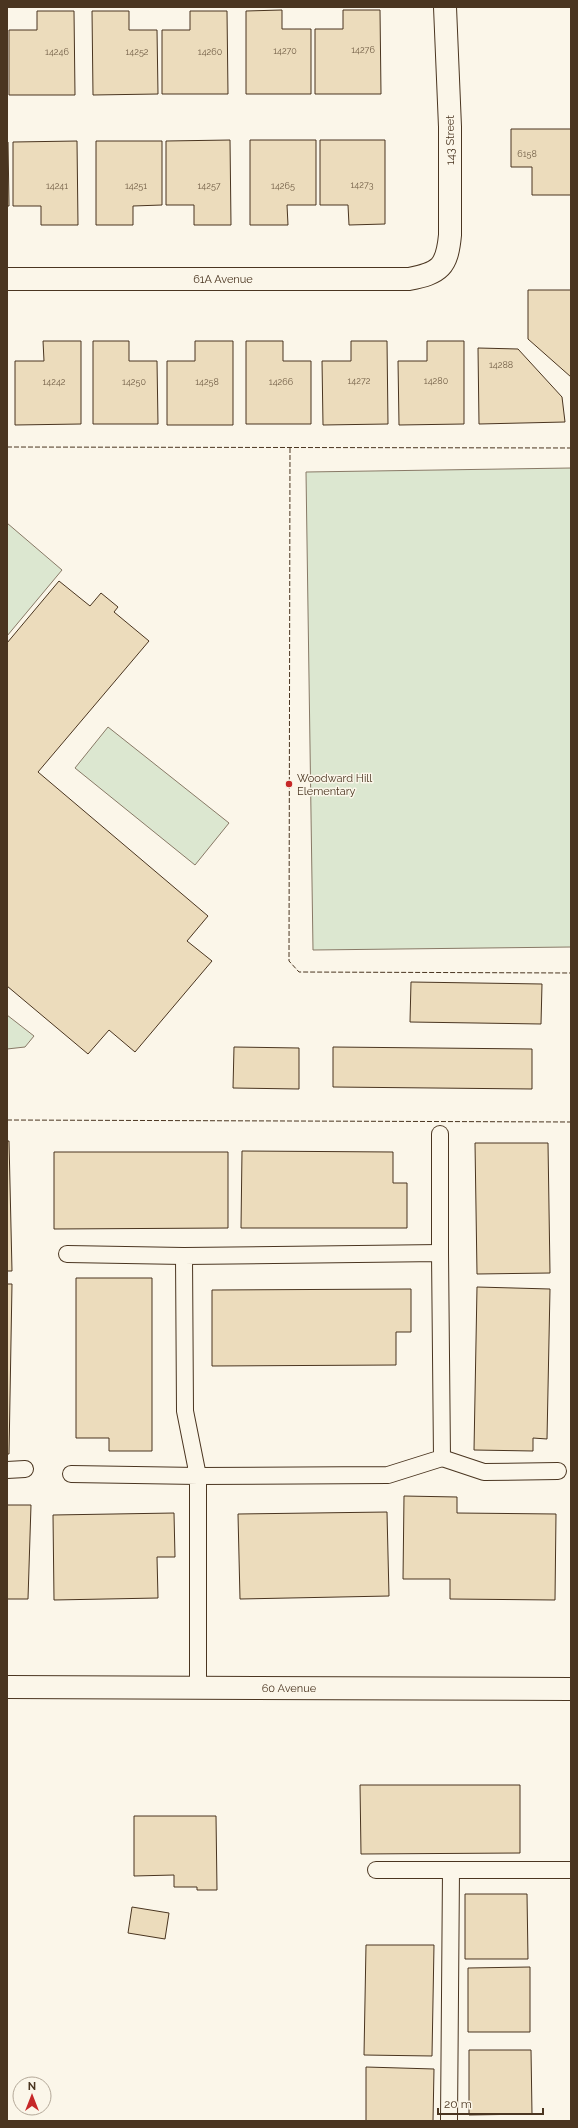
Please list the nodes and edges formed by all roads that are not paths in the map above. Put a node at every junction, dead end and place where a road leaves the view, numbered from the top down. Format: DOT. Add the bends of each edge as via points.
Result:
graph roads {
  1 [pos="445,7"];
  2 [pos="438,270"];
  3 [pos="7,279"];
  4 [pos="440,1134"];
  5 [pos="68,1254"];
  6 [pos="440,1254"];
  7 [pos="184,1256"];
  8 [pos="442,1458"];
  9 [pos="25,1469"];
  10 [pos="7,1470"];
  11 [pos="558,1471"];
  12 [pos="71,1474"];
  13 [pos="198,1476"];
  14 [pos="7,1687"];
  15 [pos="198,1688"];
  16 [pos="571,1689"];
  17 [pos="376,1870"];
  18 [pos="451,1870"];
  19 [pos="571,1870"];
  20 [pos="449,2121"];
  1 -- 2 [label="street, 143 Street" via="450,127 450,235 448,252"];
  2 -- 3 [label="street, 61A Avenue" via="409,279"];
  4 -- 6 [label="lane"];
  5 -- 7 [label="lane"];
  6 -- 7 [label="lane"];
  6 -- 8 [label="lane"];
  7 -- 13 [label="lane" via="185,1411"];
  8 -- 11 [label="lane" via="484,1472"];
  8 -- 13 [label="lane" via="388,1475"];
  9 -- 10 [label="lane"];
  12 -- 13 [label="lane"];
  13 -- 15 [label="lane"];
  14 -- 15 [label="street, 60 Avenue"];
  15 -- 16 [label="street, 60 Avenue"];
  17 -- 18 [label="lane"];
  18 -- 19 [label="lane"];
  18 -- 20 [label="lane"];
}
